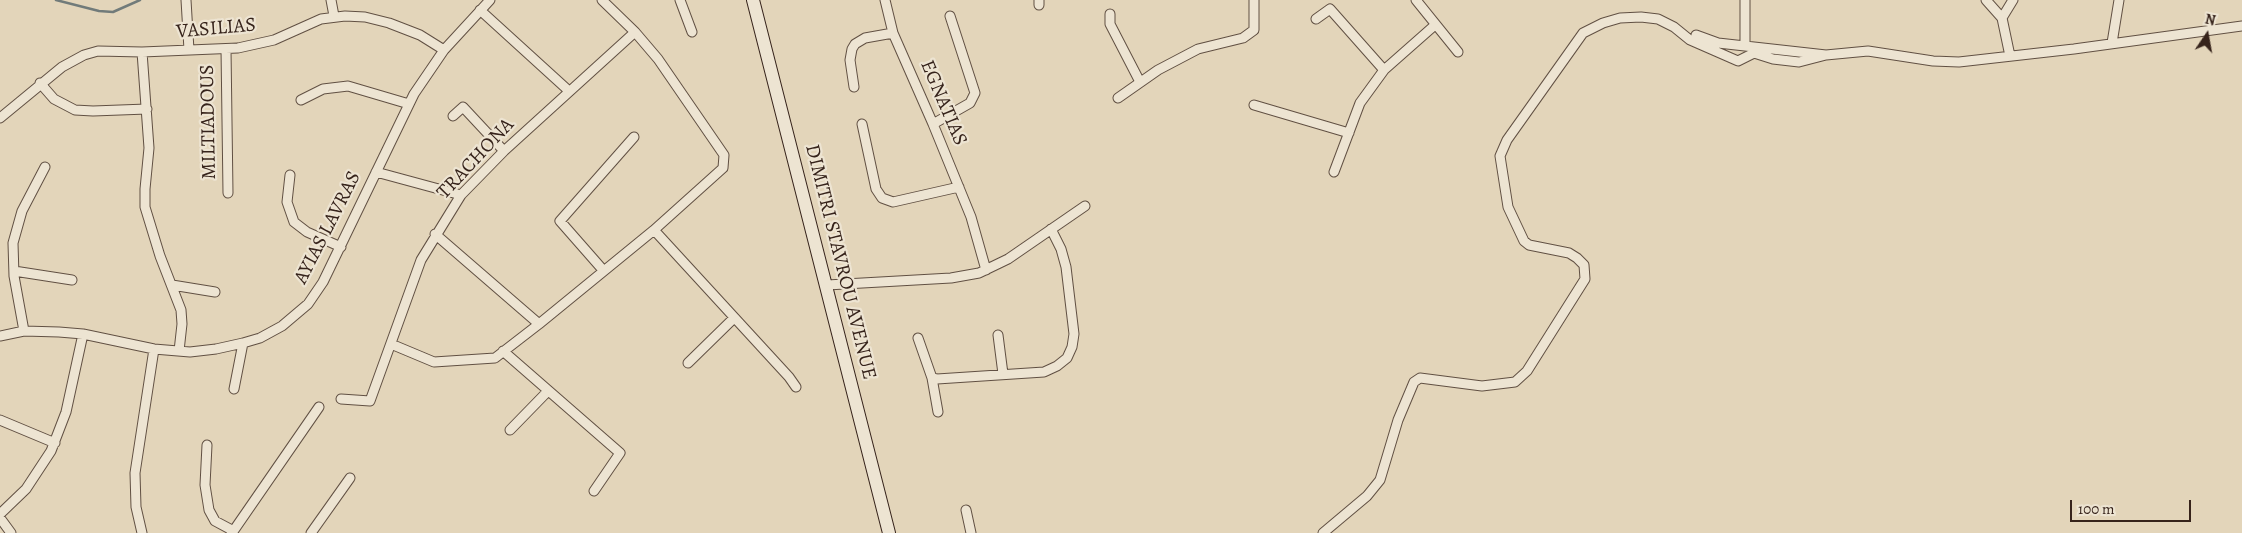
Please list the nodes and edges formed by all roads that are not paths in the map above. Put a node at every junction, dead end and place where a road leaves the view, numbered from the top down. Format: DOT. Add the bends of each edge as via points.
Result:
graph roads {
  1 [pos="186,0"];
  2 [pos="331,0"];
  3 [pos="490,0"];
  4 [pos="680,0"];
  5 [pos="754,0"];
  6 [pos="885,0"];
  7 [pos="1254,0"];
  8 [pos="1416,0"];
  9 [pos="1745,0"];
  10 [pos="1986,0"];
  11 [pos="2013,0"];
  12 [pos="2119,0"];
  13 [pos="607,2"];
  14 [pos="480,10"];
  15 [pos="1110,14"];
  16 [pos="334,16"];
  17 [pos="950,16"];
  18 [pos="2002,18"];
  19 [pos="1316,19"];
  20 [pos="1435,25"];
  21 [pos="2242,26"];
  22 [pos="635,32"];
  23 [pos="692,32"];
  24 [pos="893,33"];
  25 [pos="1696,35"];
  26 [pos="2112,43"];
  27 [pos="1745,45"];
  28 [pos="226,49"];
  29 [pos="189,50"];
  30 [pos="444,50"];
  31 [pos="1761,51"];
  32 [pos="142,52"];
  33 [pos="1458,52"];
  34 [pos="2010,56"];
  35 [pos="1384,70"];
  36 [pos="1140,82"];
  37 [pos="40,83"];
  38 [pos="854,87"];
  39 [pos="569,91"];
  40 [pos="1118,98"];
  41 [pos="301,100"];
  42 [pos="408,104"];
  43 [pos="1254,105"];
  44 [pos="147,109"];
  45 [pos="453,116"];
  46 [pos="0,118"];
  47 [pos="862,124"];
  48 [pos="934,124"];
  49 [pos="1349,133"];
  50 [pos="634,137"];
  51 [pos="504,151"];
  52 [pos="44,167"];
  53 [pos="376,172"];
  54 [pos="1334,172"];
  55 [pos="290,175"];
  56 [pos="959,187"];
  57 [pos="228,193"];
  58 [pos="461,195"];
  59 [pos="1085,206"];
  60 [pos="1051,229"];
  61 [pos="654,230"];
  62 [pos="436,234"];
  63 [pos="341,247"];
  64 [pos="603,270"];
  65 [pos="986,270"];
  66 [pos="14,271"];
  67 [pos="72,280"];
  68 [pos="827,285"];
  69 [pos="172,286"];
  70 [pos="215,292"];
  71 [pos="734,318"];
  72 [pos="539,324"];
  73 [pos="24,330"];
  74 [pos="83,334"];
  75 [pos="998,335"];
  76 [pos="0,336"];
  77 [pos="918,338"];
  78 [pos="243,343"];
  79 [pos="391,344"];
  80 [pos="154,349"];
  81 [pos="503,351"];
  82 [pos="179,352"];
  83 [pos="688,363"];
  84 [pos="1003,374"];
  85 [pos="932,378"];
  86 [pos="796,387"];
  87 [pos="234,389"];
  88 [pos="548,391"];
  89 [pos="342,399"];
  90 [pos="319,407"];
  91 [pos="938,412"];
  92 [pos="0,420"];
  93 [pos="510,430"];
  94 [pos="55,443"];
  95 [pos="207,445"];
  96 [pos="350,478"];
  97 [pos="594,491"];
  98 [pos="966,510"];
  99 [pos="0,514"];
  100 [pos="0,518"];
  101 [pos="11,533"];
  102 [pos="142,533"];
  103 [pos="232,533"];
  104 [pos="311,533"];
  105 [pos="889,533"];
  106 [pos="971,533"];
  107 [pos="1323,533"];
  1 -- 29 [label="street"];
  2 -- 16 [label="street"];
  3 -- 14 [label="street, AYIAS LAVRAS"];
  4 -- 23 [label="street"];
  5 -- 68 [label="main road, DIMITRI STAVROU AVENUE"];
  6 -- 24 [label="street, EGNATIAS"];
  7 -- 36 [label="street" via="1254,30 1243,38 1198,49"];
  8 -- 20 [label="street"];
  9 -- 27 [label="street"];
  10 -- 18 [label="street"];
  11 -- 18 [label="street"];
  12 -- 26 [label="street"];
  13 -- 22 [label="street"];
  14 -- 30 [label="street, AYIAS LAVRAS"];
  14 -- 39 [label="street"];
  15 -- 36 [label="street" via="1110,24"];
  16 -- 28 [label="street, VASILIAS" via="274,40"];
  16 -- 30 [label="street, VASILIAS" via="365,17 388,23 424,37"];
  17 -- 48 [label="street" via="975,93 970,103"];
  18 -- 34 [label="street"];
  19 -- 35 [label="street" via="1330,8"];
  20 -- 33 [label="street"];
  20 -- 35 [label="street"];
  21 -- 26 [label="street"];
  22 -- 39 [label="street, TRACHONA"];
  22 -- 61 [label="street" via="665,68 722,151 725,162"];
  24 -- 38 [label="street" via="864,38 855,44 850,60"];
  24 -- 48 [label="street, EGNATIAS"];
  25 -- 27 [label="street" via="1718,43"];
  26 -- 34 [label="street"];
  27 -- 31 [label="street"];
  28 -- 29 [label="street, VASILIAS"];
  28 -- 57 [label="street, MILTIADOUS"];
  29 -- 32 [label="street, VASILIAS"];
  30 -- 42 [label="street, AYIAS LAVRAS"];
  31 -- 34 [label="street" via="1826,55 1868,51 1934,62"];
  31 -- 107 [label="street" via="1738,61 1690,40 1658,19 1641,17 1612,21 1583,33 1507,140 1500,156 1508,207 1524,242 1569,253 1584,264 1585,279 1527,371 1515,382 1482,386 1420,378 1414,382 1398,420 1380,480 1367,496"];
  32 -- 37 [label="street, VASILIAS" via="91,53 68,63"];
  32 -- 44 [label="street"];
  35 -- 49 [label="street" via="1360,103"];
  36 -- 40 [label="street"];
  37 -- 44 [label="street" via="54,99 75,110"];
  37 -- 46 [label="street, VASILIAS"];
  39 -- 51 [label="street, TRACHONA"];
  41 -- 42 [label="street" via="323,89 348,86"];
  42 -- 53 [label="street, AYIAS LAVRAS"];
  43 -- 49 [label="street"];
  44 -- 69 [label="street" via="150,148 145,207"];
  45 -- 51 [label="street" via="463,107"];
  47 -- 56 [label="street" via="876,189 882,198 893,202"];
  48 -- 56 [label="street, EGNATIAS"];
  49 -- 54 [label="street"];
  50 -- 64 [label="street" via="560,221"];
  51 -- 58 [label="street, TRACHONA"];
  52 -- 66 [label="street" via="16,230 12,251"];
  53 -- 58 [label="street"];
  53 -- 63 [label="street, AYIAS LAVRAS"];
  55 -- 63 [label="street" via="287,202 294,222 307,232"];
  56 -- 65 [label="street, EGNATIAS"];
  58 -- 62 [label="street, TRACHONA"];
  59 -- 60 [label="street"];
  60 -- 65 [label="street"];
  60 -- 84 [label="street" via="1066,267 1074,334 1072,347 1066,358 1044,372"];
  61 -- 64 [label="street"];
  61 -- 71 [label="street"];
  62 -- 72 [label="street"];
  62 -- 79 [label="street, TRACHONA" via="421,260"];
  63 -- 78 [label="street, AYIAS LAVRAS" via="318,290 302,311 274,331"];
  64 -- 72 [label="street"];
  65 -- 68 [label="street" via="951,278"];
  66 -- 67 [label="street"];
  66 -- 73 [label="street"];
  68 -- 105 [label="main road, DIMITRI STAVROU AVENUE"];
  69 -- 70 [label="street"];
  69 -- 82 [label="street" via="182,316"];
  71 -- 83 [label="street"];
  71 -- 86 [label="street"];
  72 -- 81 [label="street"];
  73 -- 74 [label="street, AYIAS LAVRAS"];
  73 -- 76 [label="street, AYIAS LAVRAS"];
  74 -- 80 [label="street, AYIAS LAVRAS"];
  74 -- 94 [label="street" via="68,403"];
  75 -- 84 [label="street"];
  77 -- 85 [label="street"];
  78 -- 82 [label="street, AYIAS LAVRAS"];
  78 -- 87 [label="street"];
  79 -- 81 [label="street" via="434,362 495,358"];
  79 -- 89 [label="street, TRACHONA" via="370,401"];
  80 -- 82 [label="street, AYIAS LAVRAS"];
  80 -- 102 [label="street" via="135,473 136,508"];
  81 -- 88 [label="street"];
  84 -- 85 [label="street"];
  85 -- 91 [label="street"];
  88 -- 93 [label="street"];
  88 -- 97 [label="street" via="620,453"];
  90 -- 103 [label="street"];
  92 -- 94 [label="street"];
  94 -- 99 [label="street" via="34,480"];
  95 -- 103 [label="street" via="205,485 208,510 215,521"];
  96 -- 104 [label="street"];
  98 -- 106 [label="street"];
  100 -- 101 [label="street"];
}
